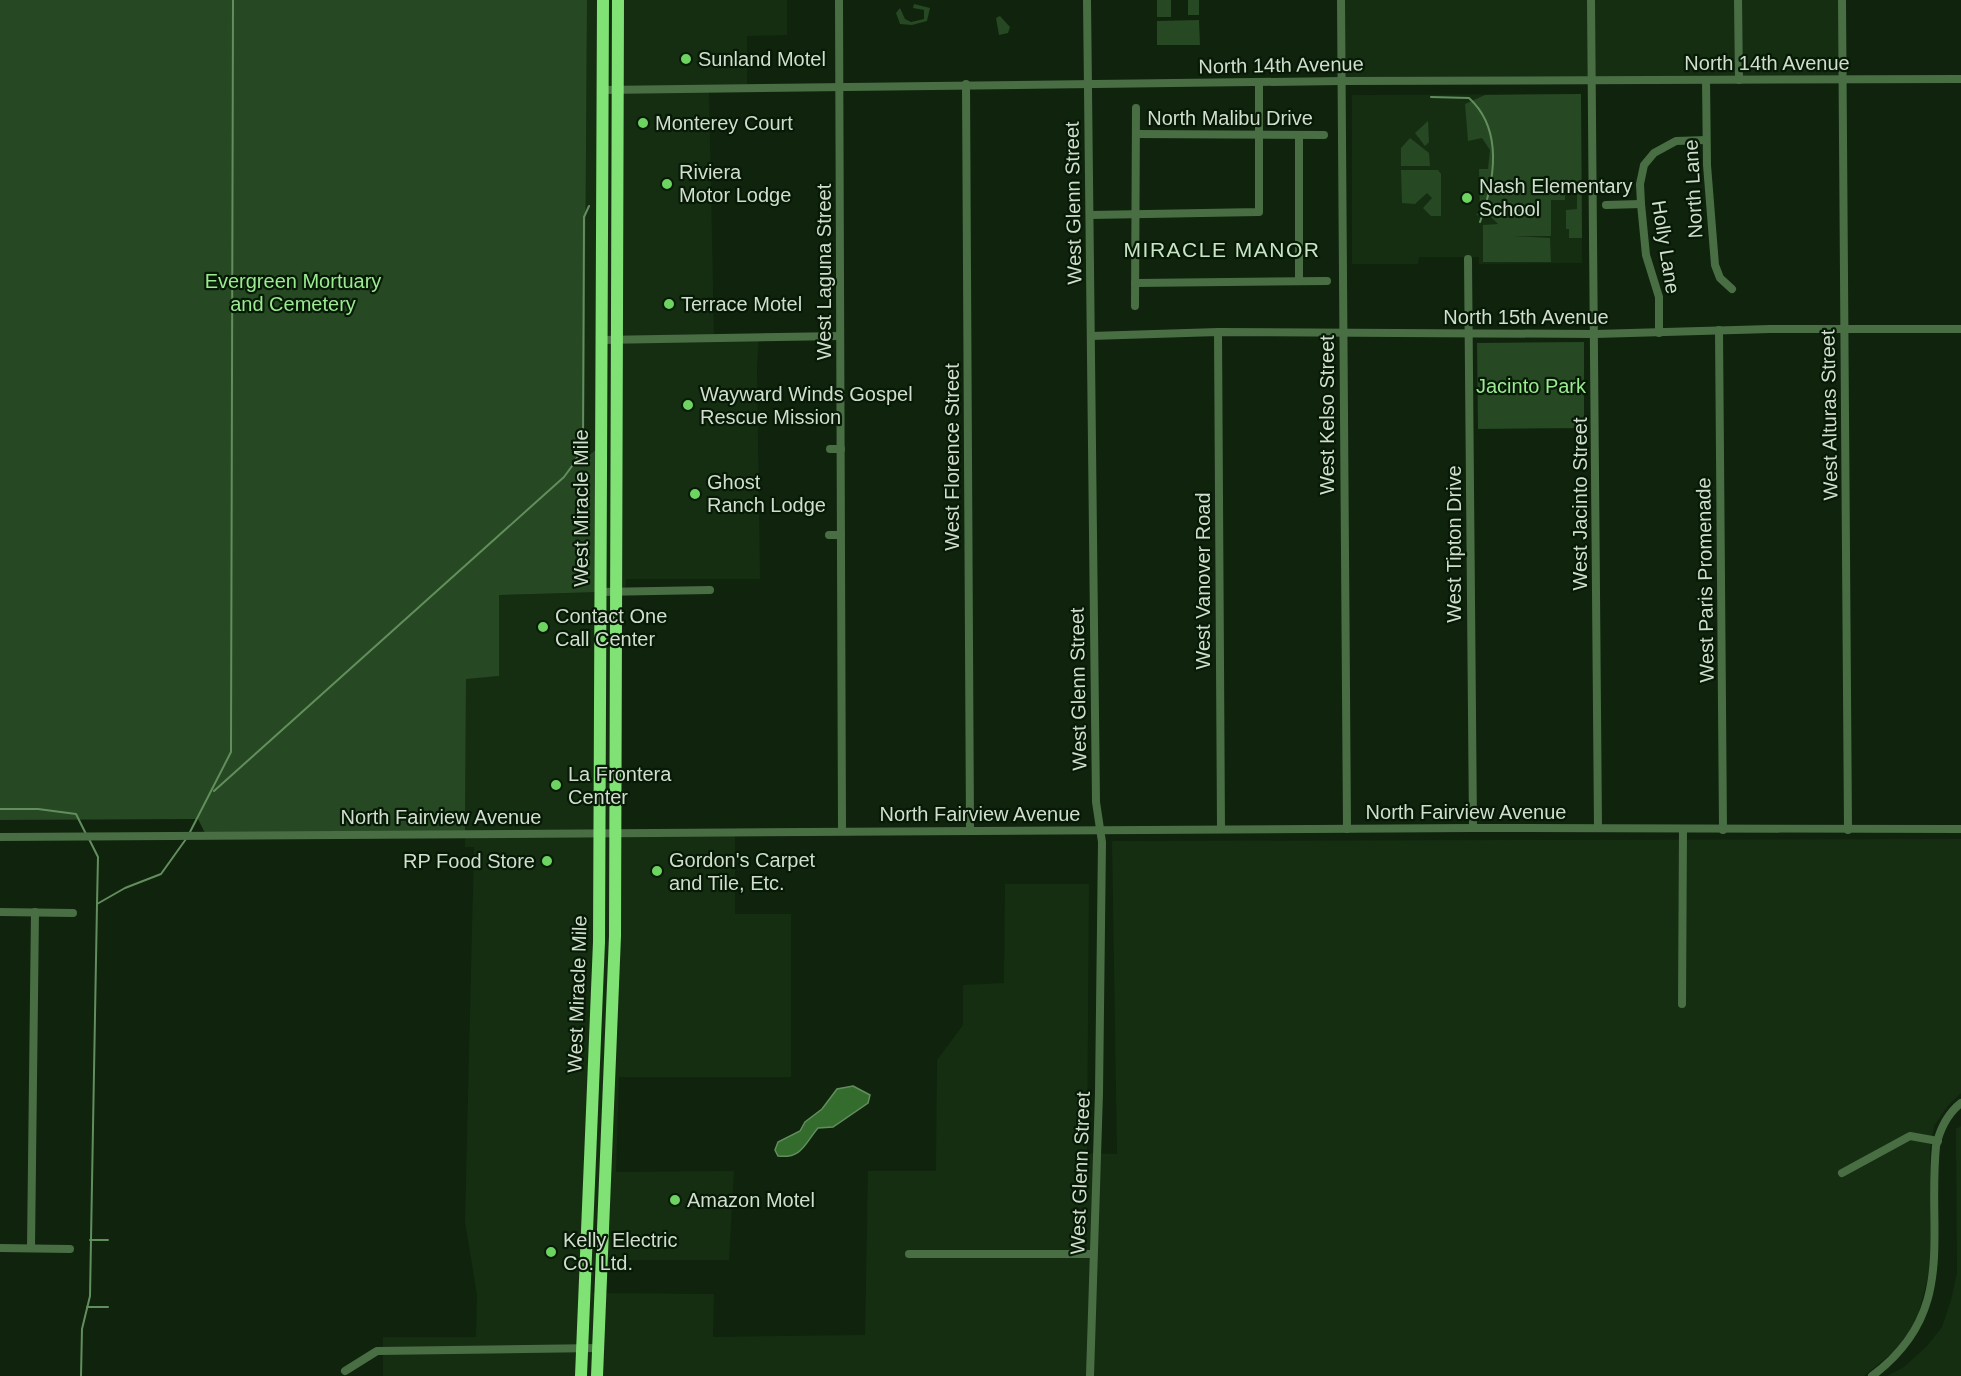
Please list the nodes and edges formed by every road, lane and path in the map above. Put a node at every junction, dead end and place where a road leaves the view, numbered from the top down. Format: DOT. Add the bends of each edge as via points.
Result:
graph roads {
  1 [pos="603,0"];
  2 [pos="618,0"];
  3 [pos="626,0"];
  4 [pos="839,0"];
  5 [pos="1087,0"];
  6 [pos="1341,0"];
  7 [pos="1591,0"];
  8 [pos="1738,0"];
  9 [pos="1842,0"];
  10 [pos="618,44"];
  11 [pos="1843,79"];
  12 [pos="1961,79"];
  13 [pos="1706,80"];
  14 [pos="1739,80"];
  15 [pos="1342,81"];
  16 [pos="1592,81"];
  17 [pos="1259,83"];
  18 [pos="966,84"];
  19 [pos="1089,84"];
  20 [pos="839,85"];
  21 [pos="602,90"];
  22 [pos="618,90"];
  23 [pos="1136,108"];
  24 [pos="1136,134"];
  25 [pos="1259,135"];
  26 [pos="1299,135"];
  27 [pos="1324,135"];
  28 [pos="1706,140"];
  29 [pos="1641,204"];
  30 [pos="1606,205"];
  31 [pos="1136,213"];
  32 [pos="1090,215"];
  33 [pos="1468,259"];
  34 [pos="1327,281"];
  35 [pos="1299,282"];
  36 [pos="1135,283"];
  37 [pos="1732,289"];
  38 [pos="1135,306"];
  39 [pos="1844,328"];
  40 [pos="1961,329"];
  41 [pos="1719,330"];
  42 [pos="1343,331"];
  43 [pos="1218,332"];
  44 [pos="1659,333"];
  45 [pos="1469,334"];
  46 [pos="1595,334"];
  47 [pos="840,336"];
  48 [pos="1091,336"];
  49 [pos="601,340"];
  50 [pos="617,340"];
  51 [pos="830,449"];
  52 [pos="841,449"];
  53 [pos="829,535"];
  54 [pos="841,535"];
  55 [pos="710,590"];
  56 [pos="600,592"];
  57 [pos="616,592"];
  58 [pos="1473,828"];
  59 [pos="1598,828"];
  60 [pos="1221,829"];
  61 [pos="1347,829"];
  62 [pos="1683,829"];
  63 [pos="1961,829"];
  64 [pos="970,830"];
  65 [pos="1099,830"];
  66 [pos="1723,830"];
  67 [pos="1848,830"];
  68 [pos="842,831"];
  69 [pos="600,834"];
  70 [pos="615,834"];
  71 [pos="0,837"];
  72 [pos="0,912"];
  73 [pos="34,912"];
  74 [pos="73,913"];
  75 [pos="1682,1004"];
  76 [pos="594,1085"];
  77 [pos="1961,1103"];
  78 [pos="1938,1141"];
  79 [pos="1842,1173"];
  80 [pos="606,1186"];
  81 [pos="0,1248"];
  82 [pos="30,1248"];
  83 [pos="70,1249"];
  84 [pos="909,1254"];
  85 [pos="1093,1254"];
  86 [pos="583,1348"];
  87 [pos="599,1348"];
  88 [pos="345,1371"];
  89 [pos="581,1376"];
  90 [pos="597,1376"];
  91 [pos="1090,1376"];
  92 [pos="1872,1376"];
  1 -- 21 [label="highway, West Miracle Mile"];
  2 -- 10 [label="highway, West Miracle Mile"];
  3 -- 10 [label="highway"];
  4 -- 20 [label="street, West Laguna Street"];
  5 -- 19 [label="street, West Glenn Street"];
  6 -- 15 [label="street, West Kelso Street"];
  7 -- 16 [label="street, West Jacinto Street"];
  8 -- 14 [label="street"];
  9 -- 11 [label="street, West Alturas Street"];
  10 -- 22 [label="highway, West Miracle Mile"];
  11 -- 12 [label="street, North 14th Avenue"];
  11 -- 14 [label="street, North 14th Avenue"];
  11 -- 39 [label="street, West Alturas Street"];
  13 -- 14 [label="street, North 14th Avenue"];
  13 -- 16 [label="street, North 14th Avenue"];
  13 -- 28 [label="street, North Lane"];
  15 -- 16 [label="street, North 14th Avenue"];
  15 -- 17 [label="street, North 14th Avenue"];
  15 -- 42 [label="street, West Kelso Street"];
  16 -- 46 [label="street, West Jacinto Street"];
  17 -- 19 [label="street, North 14th Avenue"];
  17 -- 25 [label="street"];
  18 -- 19 [label="street, North 14th Avenue"];
  18 -- 20 [label="street, North 14th Avenue"];
  18 -- 64 [label="street, West Florence Street"];
  19 -- 32 [label="street, West Glenn Street"];
  20 -- 22 [label="street, North 14th Avenue"];
  20 -- 47 [label="street, West Laguna Street"];
  21 -- 22 [label="street, North 14th Avenue"];
  21 -- 49 [label="highway, West Miracle Mile"];
  22 -- 50 [label="highway, West Miracle Mile"];
  23 -- 24 [label="street"];
  24 -- 25 [label="street, North Malibu Drive"];
  24 -- 31 [label="street"];
  25 -- 26 [label="street, North Malibu Drive"];
  25 -- 31 [label="street" via="1259,212"];
  26 -- 27 [label="street, North Malibu Drive"];
  26 -- 35 [label="street"];
  28 -- 29 [label="street, Holly Lane" via="1676,141 1654,153 1644,165"];
  28 -- 37 [label="street, North Lane" via="1715,265 1720,278"];
  29 -- 30 [label="street"];
  29 -- 44 [label="street, Holly Lane" via="1646,255 1659,297"];
  31 -- 32 [label="street"];
  31 -- 36 [label="street"];
  32 -- 48 [label="street, West Glenn Street"];
  33 -- 45 [label="street, West Tipton Drive"];
  34 -- 35 [label="street"];
  35 -- 36 [label="street"];
  36 -- 38 [label="street"];
  39 -- 40 [label="street, North 15th Avenue"];
  39 -- 41 [label="street, North 15th Avenue"];
  39 -- 67 [label="street, West Alturas Street"];
  41 -- 44 [label="street, North 15th Avenue"];
  41 -- 66 [label="street, West Paris Promenade"];
  42 -- 43 [label="street, North 15th Avenue"];
  42 -- 45 [label="street, North 15th Avenue"];
  42 -- 61 [label="street, West Kelso Street"];
  43 -- 48 [label="street, North 15th Avenue"];
  43 -- 60 [label="street, West Vanover Road"];
  44 -- 46 [label="street, North 15th Avenue"];
  45 -- 46 [label="street, North 15th Avenue"];
  45 -- 58 [label="street, West Tipton Drive"];
  46 -- 59 [label="street, West Jacinto Street"];
  47 -- 50 [label="street"];
  47 -- 52 [label="street, West Laguna Street"];
  48 -- 65 [label="street, West Glenn Street"];
  49 -- 50 [label="street"];
  49 -- 56 [label="highway, West Miracle Mile"];
  50 -- 57 [label="highway, West Miracle Mile"];
  51 -- 52 [label="street"];
  52 -- 54 [label="street, West Laguna Street"];
  53 -- 54 [label="street"];
  54 -- 68 [label="street, West Laguna Street"];
  55 -- 57 [label="street"];
  56 -- 57 [label="street"];
  56 -- 69 [label="highway, West Miracle Mile"];
  57 -- 70 [label="highway, West Miracle Mile"];
  58 -- 59 [label="street, North Fairview Avenue"];
  58 -- 61 [label="street, North Fairview Avenue"];
  59 -- 62 [label="street, North Fairview Avenue"];
  60 -- 61 [label="street, North Fairview Avenue"];
  60 -- 65 [label="street, North Fairview Avenue"];
  62 -- 66 [label="street, North Fairview Avenue"];
  62 -- 75 [label="street"];
  63 -- 67 [label="street, North Fairview Avenue"];
  64 -- 65 [label="street, North Fairview Avenue"];
  64 -- 68 [label="street, North Fairview Avenue"];
  65 -- 85 [label="street, West Glenn Street" via="1099,1082"];
  66 -- 67 [label="street, North Fairview Avenue"];
  68 -- 70 [label="street, North Fairview Avenue"];
  69 -- 70 [label="street, North Fairview Avenue"];
  69 -- 71 [label="street, North Fairview Avenue"];
  69 -- 76 [label="highway, West Miracle Mile"];
  70 -- 80 [label="highway, West Miracle Mile"];
  72 -- 73 [label="street"];
  73 -- 74 [label="street"];
  73 -- 82 [label="street"];
  76 -- 80 [label="highway" via="603,1099 601,1177"];
  76 -- 86 [label="highway, West Miracle Mile"];
  77 -- 78 [label="street" via="1948,1116"];
  78 -- 79 [label="street" via="1910,1136"];
  78 -- 92 [label="street" via="1934,1170 1934,1264 1927,1304 1910,1340"];
  80 -- 87 [label="highway, West Miracle Mile"];
  81 -- 82 [label="street"];
  82 -- 83 [label="street"];
  84 -- 85 [label="street"];
  85 -- 91 [label="street, West Glenn Street"];
  86 -- 87 [label="street"];
  86 -- 88 [label="street" via="377,1352"];
  86 -- 89 [label="highway, West Miracle Mile"];
  87 -- 90 [label="highway, West Miracle Mile"];
}
